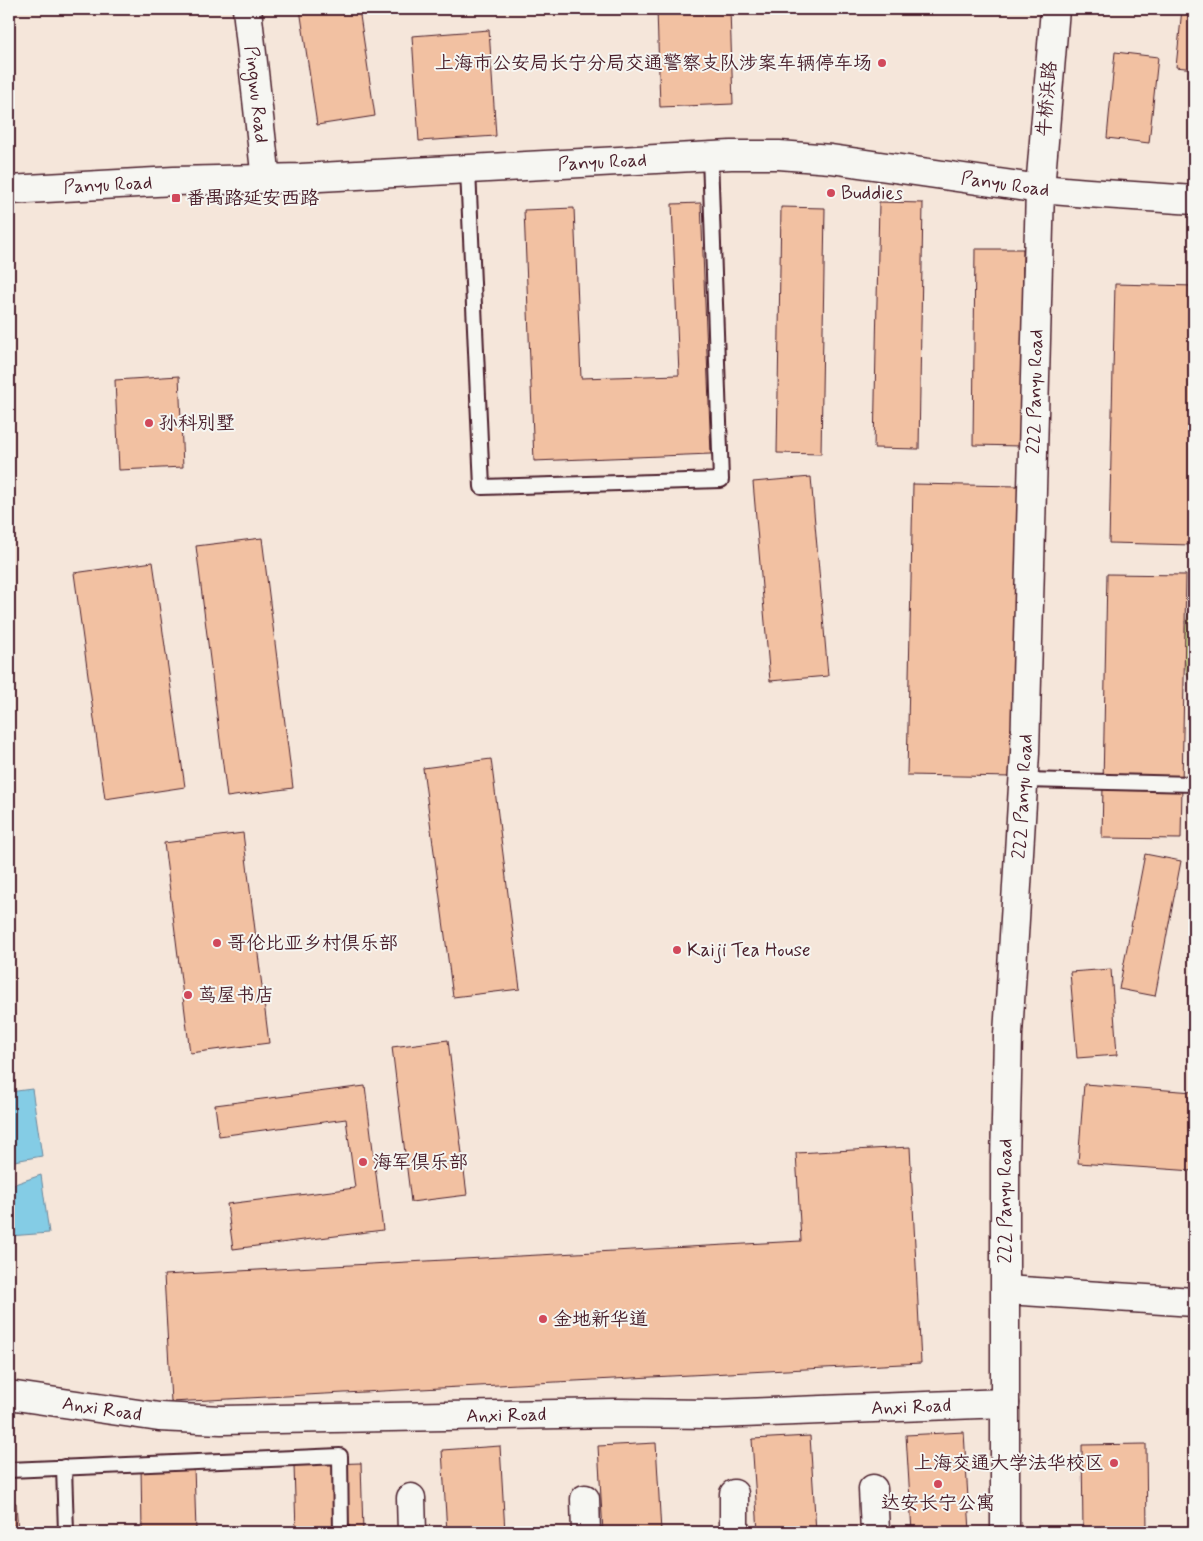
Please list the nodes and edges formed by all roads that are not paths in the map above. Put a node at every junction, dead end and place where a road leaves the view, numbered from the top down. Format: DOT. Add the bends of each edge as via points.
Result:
graph roads {
  1 [pos="247,9"];
  2 [pos="1055,9"];
  3 [pos="710,156"];
  4 [pos="468,170"];
  5 [pos="266,180"];
  6 [pos="1040,189"];
  7 [pos="9,190"];
  8 [pos="1194,200"];
  9 [pos="1024,780"];
  10 [pos="1194,784"];
  11 [pos="1006,1290"];
  12 [pos="1194,1302"];
  13 [pos="9,1395"];
  14 [pos="1005,1403"];
  15 [pos="64,1467"];
  16 [pos="9,1470"];
  17 [pos="873,1489"];
  18 [pos="734,1494"];
  19 [pos="411,1498"];
  20 [pos="585,1499"];
  21 [pos="66,1532"];
  22 [pos="341,1532"];
  23 [pos="412,1532"];
  24 [pos="586,1532"];
  25 [pos="734,1532"];
  26 [pos="875,1532"];
  27 [pos="1005,1532"];
  1 -- 5 [label="street, Pingwu Road"];
  2 -- 6 [label="street, 牛桥浜路"];
  3 -- 4 [label="street, Panyu Road"];
  3 -- 4 [label="lane" via="721,480 482,487"];
  3 -- 6 [label="street, Panyu Road" via="779,155 831,159"];
  4 -- 5 [label="street, Panyu Road"];
  5 -- 7 [label="street, Panyu Road" via="174,181"];
  6 -- 8 [label="street, Panyu Road"];
  6 -- 9 [label="street, 222 Panyu Road"];
  9 -- 10 [label="lane"];
  9 -- 11 [label="street, 222 Panyu Road" via="1008,1035"];
  11 -- 12 [label="street"];
  11 -- 14 [label="street, 222 Panyu Road"];
  13 -- 14 [label="street, Anxi Road" via="159,1417 220,1420 716,1414"];
  14 -- 27 [label="street, 222 Panyu Road"];
  15 -- 16 [label="lane"];
  15 -- 21 [label="lane"];
  15 -- 22 [label="lane" via="340,1456"];
  17 -- 26 [label="street"];
  18 -- 25 [label="street"];
  19 -- 23 [label="street"];
  20 -- 24 [label="street"];
}
